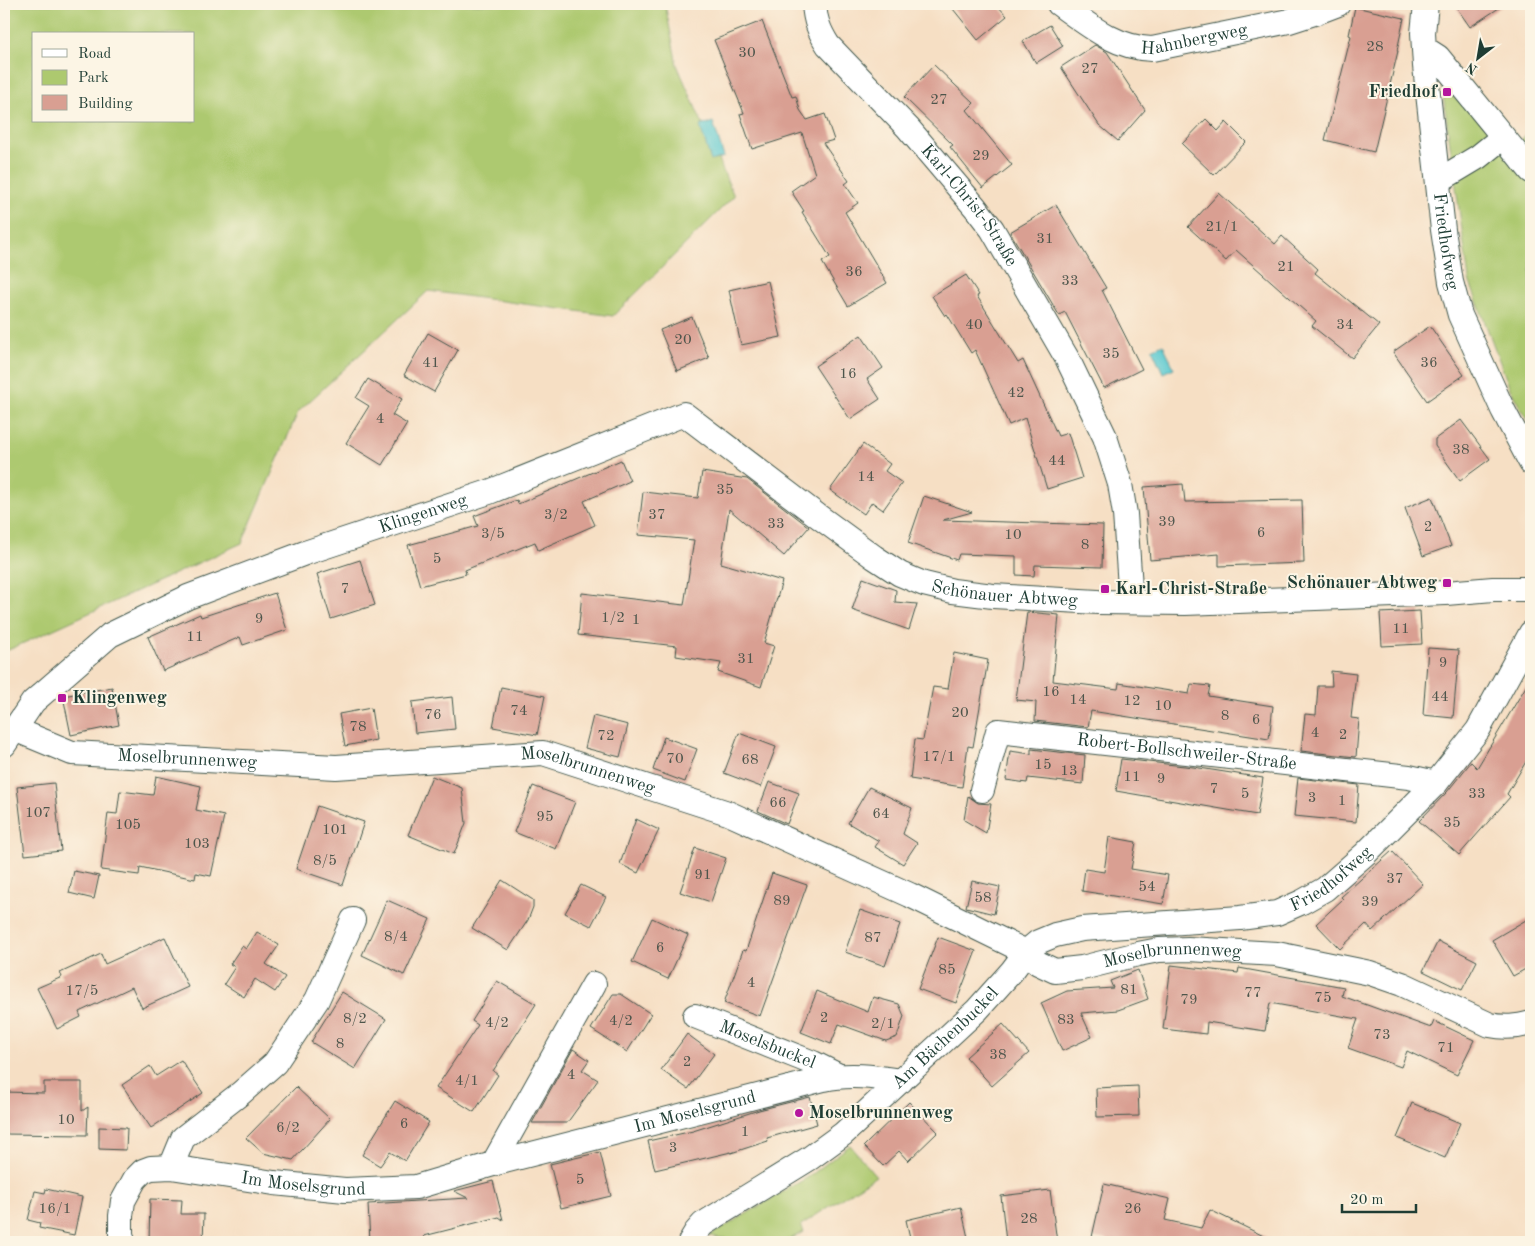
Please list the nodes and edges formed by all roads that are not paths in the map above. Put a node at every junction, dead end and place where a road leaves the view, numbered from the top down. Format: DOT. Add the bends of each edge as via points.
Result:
graph roads {
  1 [pos="814,4"];
  2 [pos="1059,4"];
  3 [pos="1337,4"];
  4 [pos="1426,4"];
  5 [pos="1424,48"];
  6 [pos="1503,137"];
  7 [pos="1531,171"];
  8 [pos="1438,181"];
  9 [pos="684,414"];
  10 [pos="1531,463"];
  11 [pos="1531,589"];
  12 [pos="1131,602"];
  13 [pos="1531,633"];
  14 [pos="9,737"];
  15 [pos="1436,783"];
  16 [pos="982,790"];
  17 [pos="353,920"];
  18 [pos="1026,952"];
  19 [pos="594,984"];
  20 [pos="695,1016"];
  21 [pos="1531,1023"];
  22 [pos="839,1076"];
  23 [pos="901,1080"];
  24 [pos="493,1164"];
  25 [pos="171,1167"];
  26 [pos="123,1242"];
  27 [pos="690,1242"];
  1 -- 12 [label="street, Karl-Christ-Straße" via="815,20 828,44 908,128 992,229 1068,360 1105,438 1120,484"];
  2 -- 3 [label="street, Hahnbergweg" via="1113,40 1152,49 1289,20"];
  4 -- 5 [label="street, Friedhofweg"];
  5 -- 6 [label="street" via="1438,57"];
  5 -- 8 [label="street, Friedhofweg"];
  6 -- 7 [label="street"];
  6 -- 8 [label="street" via="1478,157"];
  8 -- 10 [label="street, Friedhofweg" via="1447,260 1460,315"];
  9 -- 12 [label="street, Schönauer Abtweg" via="900,574 953,591 993,596"];
  9 -- 14 [label="street, Klingenweg" via="489,492 305,553 188,597 110,635 32,702"];
  11 -- 12 [label="street, Schönauer Abtweg" via="1292,600"];
  13 -- 15 [label="street, Friedhofweg" via="1478,730"];
  14 -- 18 [label="street, Moselbrunnenweg" via="72,753 336,766 543,753 728,813 910,895"];
  15 -- 16 [label="street, Robert-Bollschweiler-Straße" via="1409,777 998,731"];
  15 -- 18 [label="street, Friedhofweg" via="1325,889 1277,913 1082,929 1047,938"];
  17 -- 25 [label="street" via="317,1000 275,1063 183,1138"];
  18 -- 21 [label="street, Moselbrunnenweg" via="1038,964 1055,971 1160,950 1277,954 1402,984 1503,1028"];
  18 -- 23 [label="street, Am Bächenbuckel" via="977,1010"];
  19 -- 24 [label="street"];
  20 -- 22 [label="street, Moselsbuckel" via="813,1062"];
  22 -- 23 [label="street, Im Moselsgrund"];
  22 -- 24 [label="street, Im Moselsgrund"];
  23 -- 27 [label="street, Am Bächenbuckel" via="843,1134 703,1224"];
  24 -- 25 [label="street, Im Moselsgrund" via="416,1187 345,1190"];
  25 -- 26 [label="street, Im Moselsgrund" via="159,1166 143,1171 128,1190 121,1216"];
}
